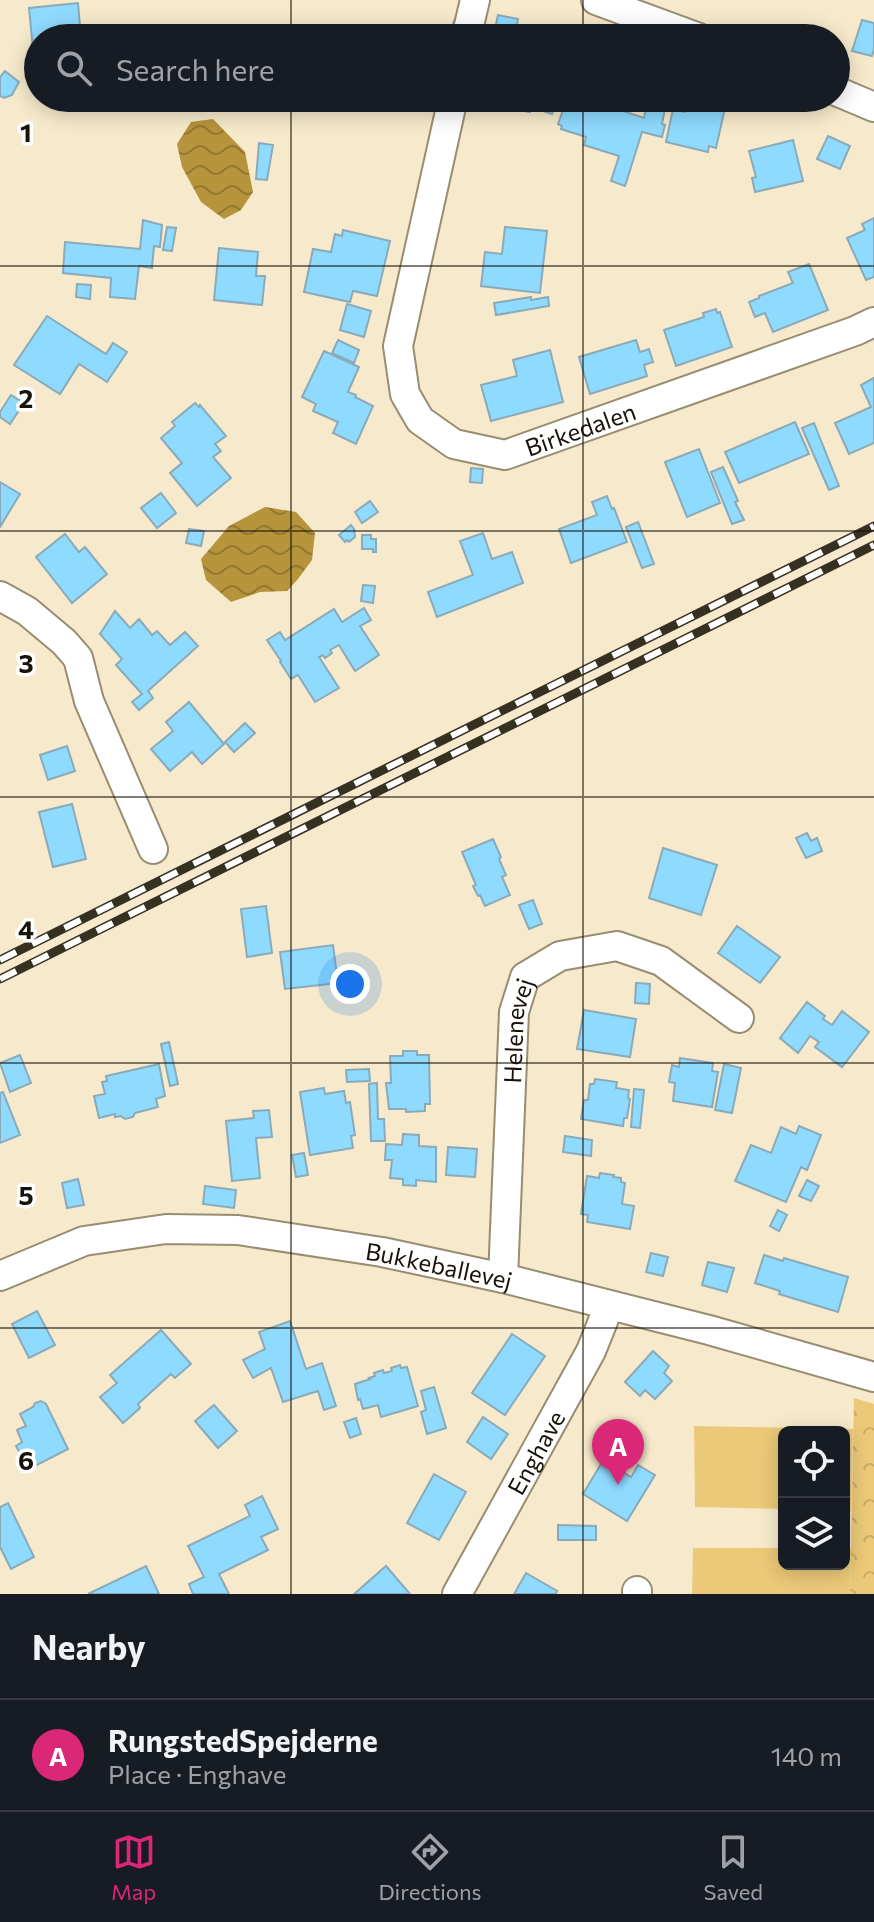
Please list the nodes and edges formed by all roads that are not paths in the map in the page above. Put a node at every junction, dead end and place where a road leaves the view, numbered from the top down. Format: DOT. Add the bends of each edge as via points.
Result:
graph roads {
  1 [pos="475,0"];
  2 [pos="596,0"];
  3 [pos="469,24"];
  4 [pos="661,24"];
  5 [pos="850,97"];
  6 [pos="874,107"];
  7 [pos="450,112"];
  8 [pos="874,322"];
  9 [pos="0,596"];
  10 [pos="153,849"];
  11 [pos="739,1018"];
  12 [pos="0,1276"];
  13 [pos="503,1278"];
  14 [pos="609,1306"];
  15 [pos="874,1377"];
  16 [pos="457,1594"];
  1 -- 3 [label="street"];
  2 -- 4 [label="street"];
  5 -- 6 [label="street"];
  7 -- 8 [label="street, Birkedalen" via="398,346 405,394 420,420 454,444 505,455"];
  9 -- 10 [label="street" via="27,611 78,658 89,701"];
  11 -- 13 [label="street, Helenevej" via="661,961 617,946 560,956 525,977 514,1012"];
  12 -- 13 [label="street, Bukkeballevej" via="84,1241 166,1229 238,1230 382,1252"];
  13 -- 14 [label="street, Bukkeballevej"];
  14 -- 15 [label="street, Bukkeballevej"];
  14 -- 16 [label="street, Enghave" via="591,1351"];
}
